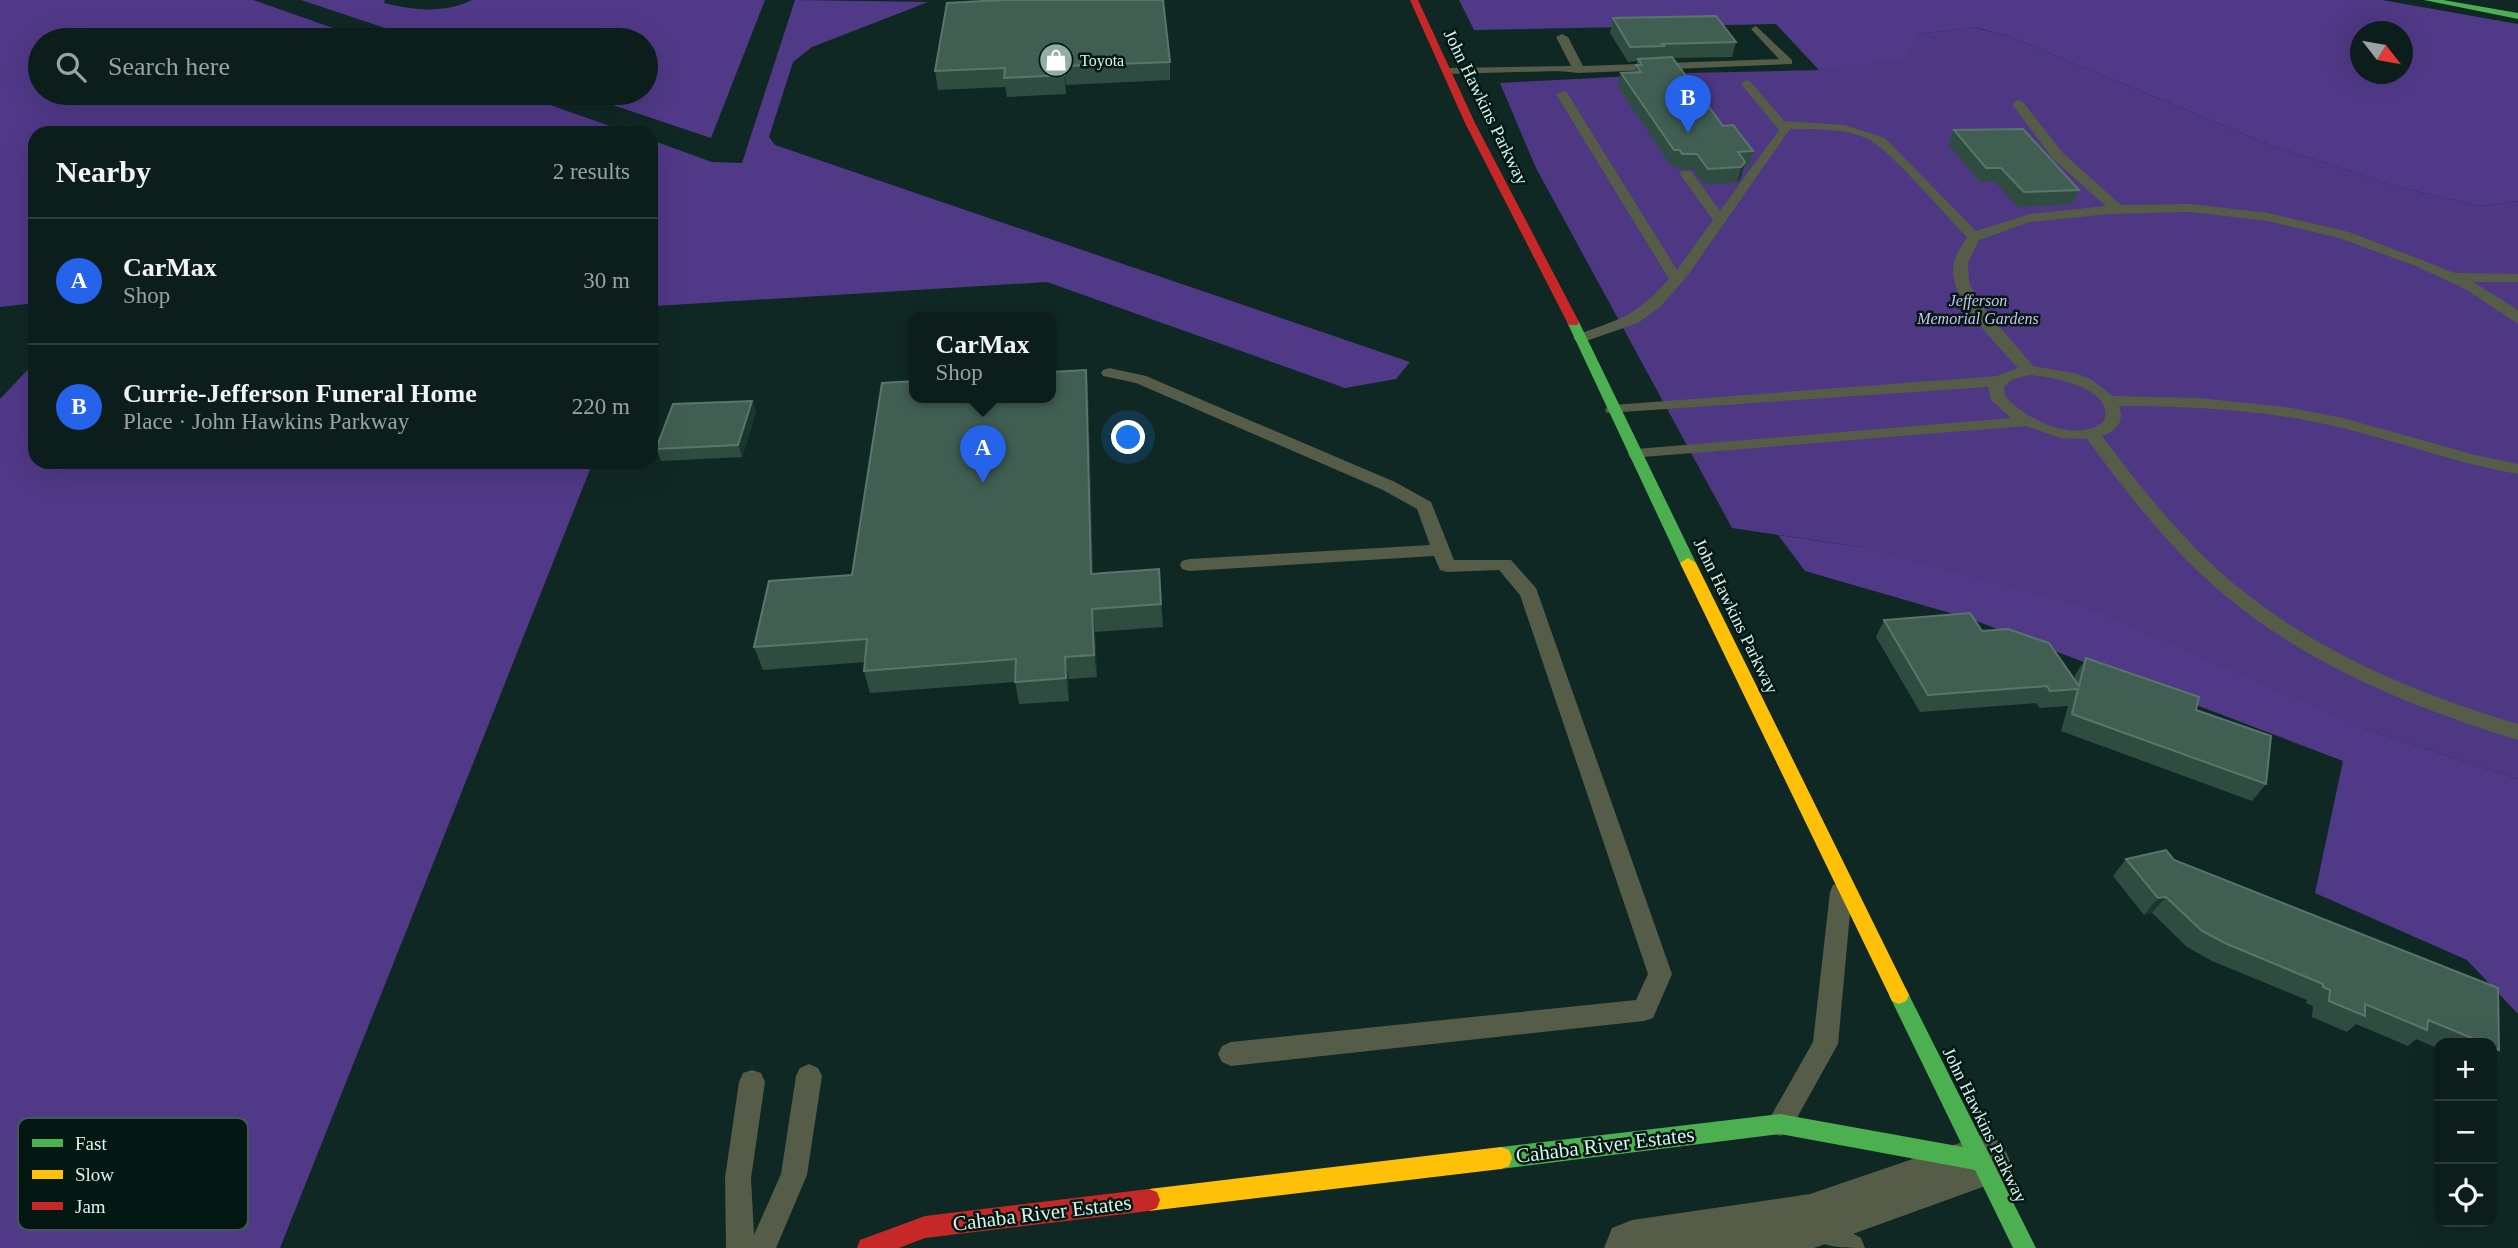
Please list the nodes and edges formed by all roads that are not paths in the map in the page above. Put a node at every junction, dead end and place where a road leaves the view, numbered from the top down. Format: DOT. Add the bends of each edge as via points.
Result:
graph roads {
  1 [pos="1414,0"];
  2 [pos="2428,0"];
  3 [pos="2518,16"];
  4 [pos="1756,29"];
  5 [pos="1562,37"];
  6 [pos="1579,70"];
  7 [pos="1448,71"];
  8 [pos="1746,85"];
  9 [pos="1562,94"];
  10 [pos="2018,104"];
  11 [pos="1781,125"];
  12 [pos="1686,174"];
  13 [pos="2118,209"];
  14 [pos="1720,220"];
  15 [pos="1974,237"];
  16 [pos="2454,277"];
  17 [pos="2518,278"];
  18 [pos="1676,279"];
  19 [pos="2518,319"];
  20 [pos="1581,338"];
  21 [pos="2028,370"];
  22 [pos="1109,373"];
  23 [pos="2000,381"];
  24 [pos="2110,401"];
  25 [pos="1614,410"];
  26 [pos="2024,422"];
  27 [pos="2092,435"];
  28 [pos="1636,454"];
  29 [pos="2518,469"];
  30 [pos="1441,550"];
  31 [pos="1189,565"];
  32 [pos="2518,732"];
  33 [pos="1842,881"];
  34 [pos="1231,1054"];
  35 [pos="809,1076"];
  36 [pos="752,1082"];
  37 [pos="1780,1125"];
  38 [pos="1983,1161"];
  39 [pos="1830,1235"];
  40 [pos="740,1248"];
  41 [pos="762,1248"];
  42 [pos="868,1248"];
  43 [pos="1632,1248"];
  44 [pos="2025,1248"];
  1 -- 7 [label="main road, John Hawkins Parkway"];
  2 -- 3 [label="main road"];
  4 -- 6 [label="lane" via="1788,62"];
  5 -- 6 [label="lane"];
  6 -- 7 [label="lane"];
  7 -- 20 [label="main road, John Hawkins Parkway"];
  8 -- 11 [label="lane"];
  9 -- 18 [label="lane"];
  10 -- 13 [label="lane" via="2058,156"];
  11 -- 14 [label="lane" via="1785,130"];
  11 -- 15 [label="lane" via="1842,128 1881,141"];
  12 -- 14 [label="lane"];
  13 -- 15 [label="lane" via="2019,220"];
  13 -- 16 [label="lane" via="2198,206 2295,220 2390,250"];
  14 -- 18 [label="lane"];
  15 -- 21 [label="lane" via="1962,258 1960,281"];
  16 -- 17 [label="lane"];
  16 -- 19 [label="lane"];
  18 -- 20 [label="lane" via="1633,320"];
  20 -- 25 [label="main road, John Hawkins Parkway"];
  21 -- 23 [label="lane"];
  21 -- 24 [label="lane" via="2066,374"];
  22 -- 30 [label="lane" via="1140,379 1389,485 1425,506"];
  23 -- 25 [label="lane"];
  23 -- 26 [label="lane" via="1997,397"];
  24 -- 27 [label="lane" via="2114,422"];
  24 -- 29 [label="lane" via="2193,403 2301,415"];
  25 -- 28 [label="main road, John Hawkins Parkway"];
  26 -- 27 [label="lane" via="2054,433"];
  26 -- 28 [label="lane"];
  27 -- 32 [label="lane" via="2145,505 2214,575 2260,612 2361,672 2433,704"];
  28 -- 33 [label="main road, John Hawkins Parkway"];
  30 -- 31 [label="lane"];
  30 -- 34 [label="lane" via="1447,566 1504,564 1529,593 1660,974 1644,1010"];
  33 -- 37 [label="lane" via="1825,1044"];
  33 -- 38 [label="main road, John Hawkins Parkway"];
  35 -- 41 [label="lane" via="794,1175"];
  36 -- 40 [label="lane" via="738,1178"];
  37 -- 38 [label="main road, Cahaba River Estates"];
  37 -- 42 [label="main road, Cahaba River Estates" via="925,1227"];
  38 -- 39 [label="street"];
  38 -- 44 [label="main road, John Hawkins Parkway"];
  39 -- 43 [label="street"];
}
